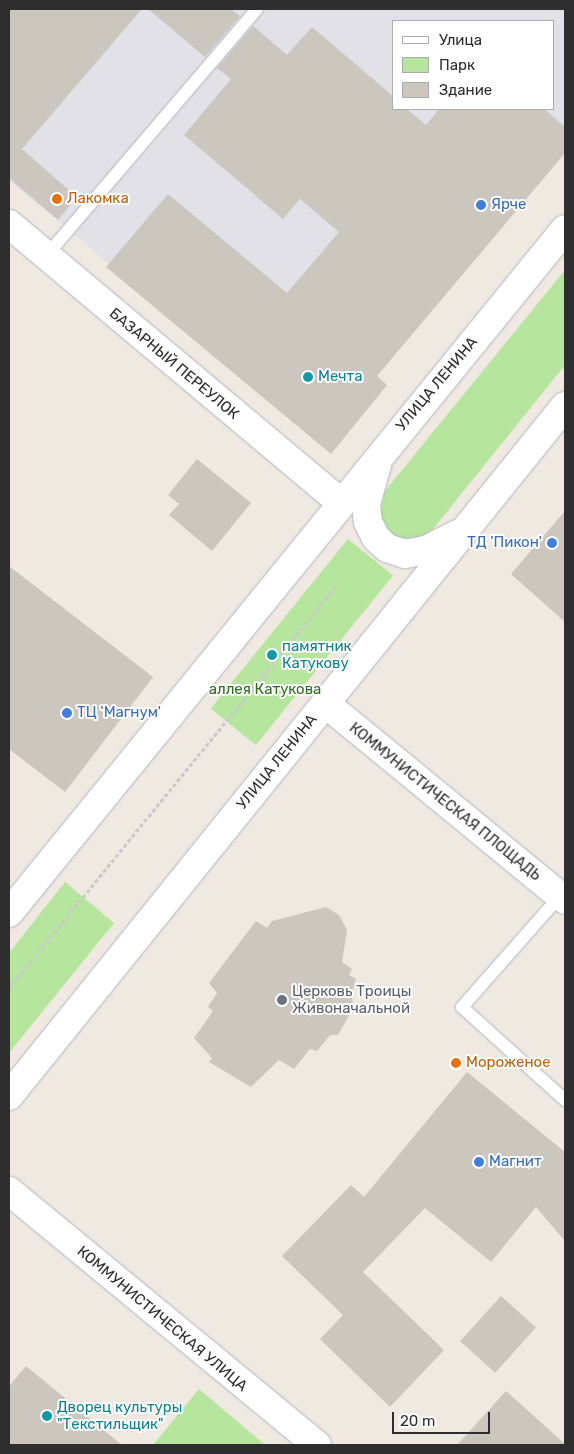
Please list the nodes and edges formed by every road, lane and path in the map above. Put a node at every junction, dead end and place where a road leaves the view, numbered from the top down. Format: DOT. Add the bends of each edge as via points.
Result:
graph roads {
  1 [pos="257,9"];
  2 [pos="9,224"];
  3 [pos="565,229"];
  4 [pos="46,256"];
  5 [pos="563,413"];
  6 [pos="380,454"];
  7 [pos="340,502"];
  8 [pos="465,529"];
  9 [pos="336,586"];
  10 [pos="325,703"];
  11 [pos="563,898"];
  12 [pos="9,913"];
  13 [pos="9,988"];
  14 [pos="9,1096"];
  15 [pos="565,1100"];
  16 [pos="9,1191"];
  17 [pos="317,1445"];
  1 -- 4 [label="lane"];
  2 -- 4 [label="main road, БАЗАРНЫЙ ПЕРЕУЛОК"];
  3 -- 6 [label="main road, УЛИЦА ЛЕНИНА"];
  4 -- 7 [label="main road, БАЗАРНЫЙ ПЕРЕУЛОК"];
  5 -- 8 [label="main road, УЛИЦА ЛЕНИНА"];
  6 -- 7 [label="main road, УЛИЦА ЛЕНИНА"];
  6 -- 8 [label="main road" via="366,504 376,538 387,548 405,554 426,550"];
  7 -- 12 [label="main road, УЛИЦА ЛЕНИНА"];
  8 -- 10 [label="main road, УЛИЦА ЛЕНИНА"];
  9 -- 13 [label="path"];
  10 -- 11 [label="main road, КОММУНИСТИЧЕСКАЯ ПЛОЩАДЬ"];
  10 -- 14 [label="main road, УЛИЦА ЛЕНИНА"];
  11 -- 15 [label="lane" via="462,1007"];
  16 -- 17 [label="main road, КОММУНИСТИЧЕСКАЯ УЛИЦА"];
}
